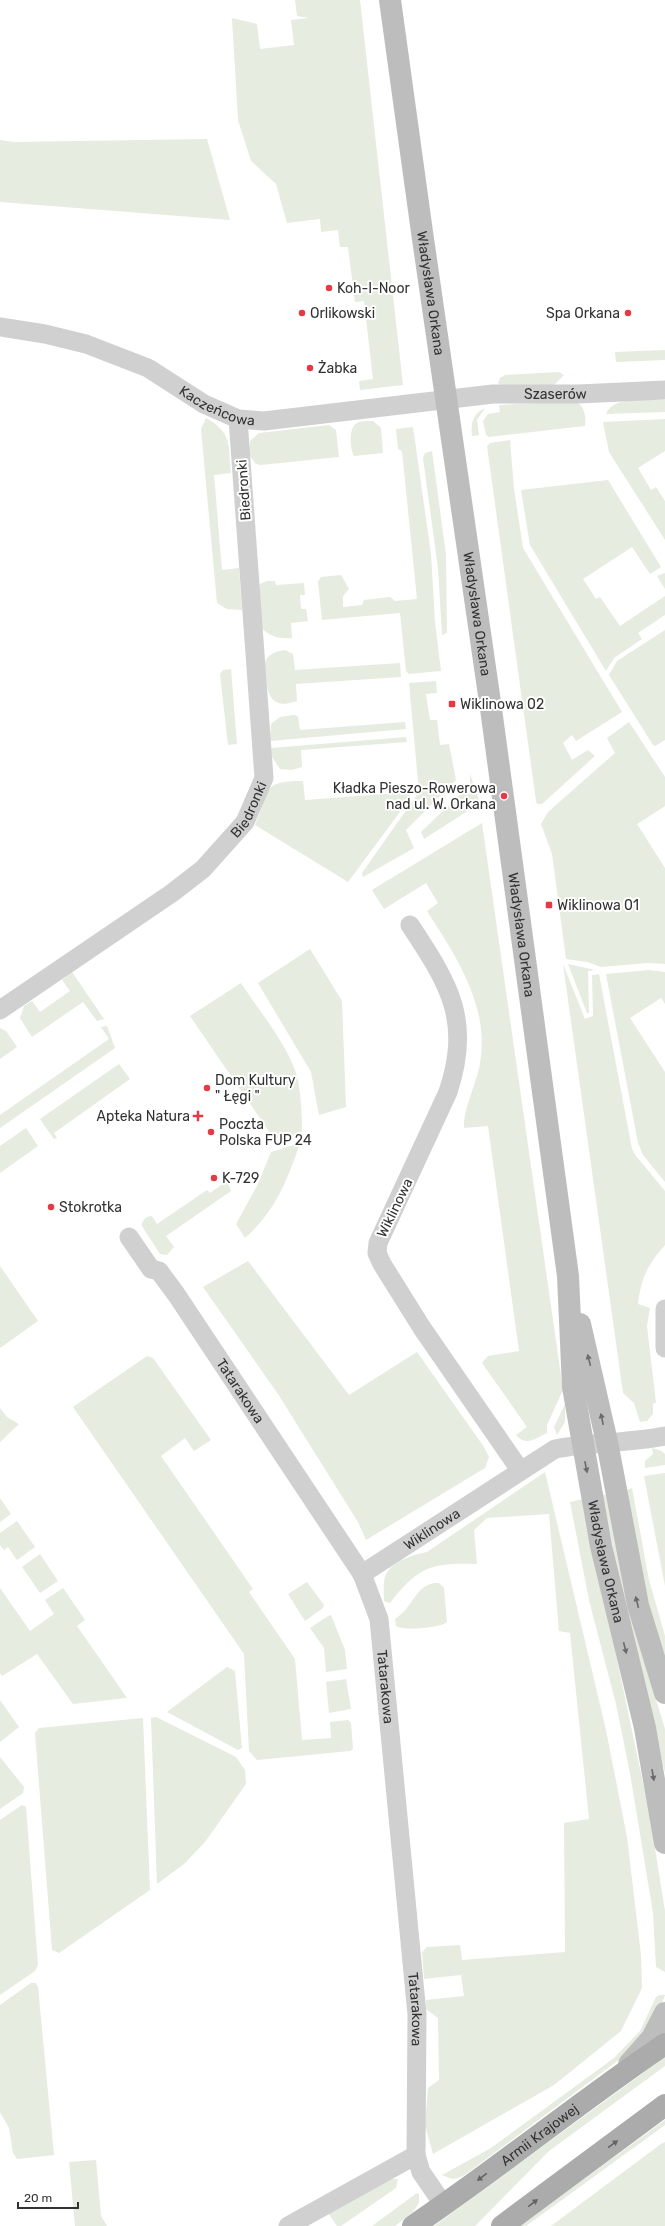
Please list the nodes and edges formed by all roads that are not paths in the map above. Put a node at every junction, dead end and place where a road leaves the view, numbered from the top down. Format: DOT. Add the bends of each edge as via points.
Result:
graph roads {
  1 [pos="390,0"];
  2 [pos="0,327"];
  3 [pos="665,390"];
  4 [pos="446,400"];
  5 [pos="238,419"];
  6 [pos="410,925"];
  7 [pos="0,1010"];
  8 [pos="129,1238"];
  9 [pos="568,1276"];
  10 [pos="665,1309"];
  11 [pos="665,1348"];
  12 [pos="665,1436"];
  13 [pos="607,1442"];
  14 [pos="582,1444"];
  15 [pos="520,1470"];
  16 [pos="362,1574"];
  17 [pos="665,1693"];
  18 [pos="665,1843"];
  19 [pos="665,2013"];
  20 [pos="665,2044"];
  21 [pos="614,2078"];
  22 [pos="661,2107"];
  23 [pos="416,2155"];
  24 [pos="443,2204"];
  25 [pos="288,2226"];
  26 [pos="413,2226"];
  27 [pos="502,2226"];
  1 -- 4 [label="street, Władysława Orkana"];
  2 -- 5 [label="street, Kaczeńcowa" via="86,344 148,368 204,404"];
  3 -- 4 [label="street, Szaserów" via="493,394"];
  4 -- 5 [label="street, Kaczeńcowa" via="264,421"];
  4 -- 9 [label="street, Władysława Orkana"];
  5 -- 7 [label="street, Biedronki" via="264,778 245,822 203,869 172,894"];
  6 -- 15 [label="street, Wiklinowa" via="452,1000 457,1014 458,1051 455,1073 448,1092 378,1243 377,1253 422,1328"];
  8 -- 16 [label="street, Tatarakowa" via="151,1269 159,1271 176,1294"];
  13 -- 9 [label="street, Władysława Orkana, one-way"];
  9 -- 14 [label="street, Władysława Orkana" via="573,1387"];
  10 -- 11 [label="street"];
  12 -- 13 [label="street, Wiklinowa"];
  13 -- 14 [label="street, Wiklinowa"];
  17 -- 13 [label="street, Władysława Orkana, one-way" via="638,1605"];
  14 -- 15 [label="street, Wiklinowa" via="555,1449"];
  14 -- 18 [label="street, Władysława Orkana, one-way" via="601,1546 645,1728"];
  15 -- 16 [label="street, Wiklinowa"];
  16 -- 23 [label="street, Tatarakowa" via="379,1619 382,1638 417,2014"];
  19 -- 21 [label="street" via="644,2048"];
  20 -- 21 [label="main road, Armii Krajowej"];
  21 -- 24 [label="main road, Armii Krajowej, one-way"];
  27 -- 22 [label="main road, one-way"];
  23 -- 24 [label="street, Tatarakowa" via="420,2172"];
  23 -- 25 [label="street"];
  24 -- 26 [label="main road, Armii Krajowej"];
}
